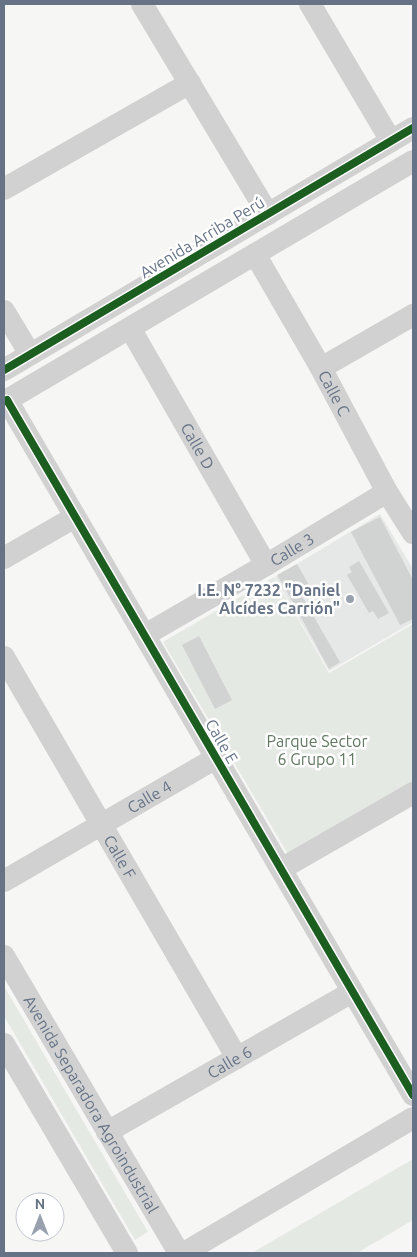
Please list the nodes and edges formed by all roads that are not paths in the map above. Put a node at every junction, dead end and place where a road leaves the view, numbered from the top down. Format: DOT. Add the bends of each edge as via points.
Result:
graph roads {
  1 [pos="142,4"];
  2 [pos="310,4"];
  3 [pos="190,83"];
  4 [pos="413,128"];
  5 [pos="391,141"];
  6 [pos="413,161"];
  7 [pos="4,189"];
  8 [pos="268,214"];
  9 [pos="255,254"];
  10 [pos="4,311"];
  11 [pos="413,315"];
  12 [pos="130,328"];
  13 [pos="30,354"];
  14 [pos="321,368"];
  15 [pos="4,370"];
  16 [pos="6,401"];
  17 [pos="387,492"];
  18 [pos="75,517"];
  19 [pos="413,533"];
  20 [pos="4,558"];
  21 [pos="266,565"];
  22 [pos="144,635"];
  23 [pos="4,657"];
  24 [pos="216,758"];
  25 [pos="411,801"];
  26 [pos="101,824"];
  27 [pos="281,870"];
  28 [pos="4,881"];
  29 [pos="4,956"];
  30 [pos="352,992"];
  31 [pos="4,1044"];
  32 [pos="237,1058"];
  33 [pos="413,1095"];
  34 [pos="413,1118"];
  35 [pos="108,1132"];
  36 [pos="127,1253"];
  37 [pos="179,1253"];
  38 [pos="184,1253"];
  1 -- 3 [label="street"];
  2 -- 5 [label="street"];
  3 -- 7 [label="street"];
  3 -- 8 [label="street"];
  4 -- 5 [label="street, Avenida Arriba Perú"];
  5 -- 8 [label="street, Avenida Arriba Perú"];
  6 -- 9 [label="street"];
  8 -- 13 [label="street, Avenida Arriba Perú"];
  9 -- 12 [label="street"];
  9 -- 14 [label="street, Calle C"];
  10 -- 13 [label="street"];
  11 -- 14 [label="street"];
  12 -- 16 [label="street"];
  12 -- 21 [label="street, Calle D"];
  13 -- 15 [label="street, Avenida Arriba Perú"];
  14 -- 17 [label="street, Calle C"];
  16 -- 18 [label="street, Calle E"];
  17 -- 19 [label="street, Calle C"];
  17 -- 21 [label="street, Calle 3"];
  18 -- 20 [label="street"];
  18 -- 22 [label="street, Calle E"];
  21 -- 22 [label="street, Calle 3"];
  22 -- 24 [label="street, Calle E"];
  23 -- 26 [label="street, Calle F"];
  24 -- 26 [label="street, Calle 4"];
  24 -- 27 [label="street, Calle E"];
  25 -- 27 [label="street"];
  26 -- 28 [label="street, Calle 4"];
  26 -- 32 [label="street, Calle F"];
  27 -- 30 [label="street, Calle E"];
  29 -- 35 [label="street, Avenida Separadora Agroindustrial"];
  30 -- 32 [label="street, Calle 6"];
  30 -- 33 [label="street, Calle E"];
  31 -- 36 [label="street"];
  32 -- 35 [label="street, Calle 6"];
  34 -- 38 [label="street"];
  35 -- 37 [label="street, Avenida Separadora Agroindustrial"];
}
